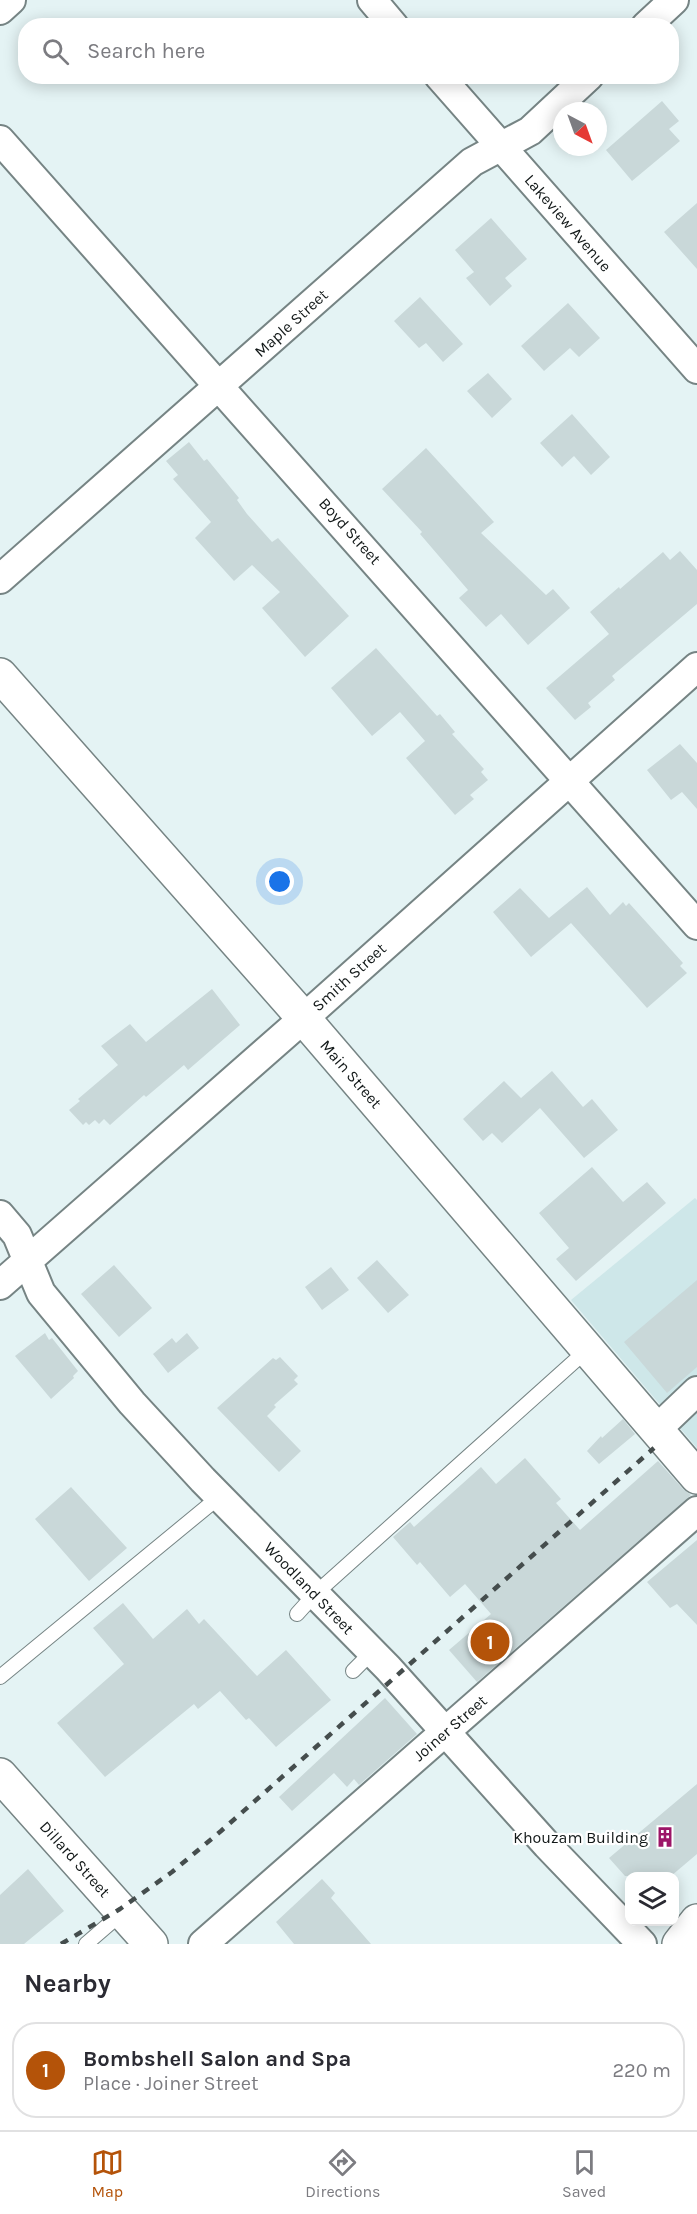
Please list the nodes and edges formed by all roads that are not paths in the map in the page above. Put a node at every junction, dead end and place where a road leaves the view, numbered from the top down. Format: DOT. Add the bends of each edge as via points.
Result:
graph roads {
  1 [pos="11,0"];
  2 [pos="372,0"];
  3 [pos="674,0"];
  4 [pos="0,10"];
  5 [pos="387,18"];
  6 [pos="655,18"];
  7 [pos="446,84"];
  8 [pos="580,84"];
  9 [pos="0,140"];
  10 [pos="501,147"];
  11 [pos="697,369"];
  12 [pos="220,386"];
  13 [pos="0,579"];
  14 [pos="697,667"];
  15 [pos="0,675"];
  16 [pos="570,779"];
  17 [pos="697,924"];
  18 [pos="304,1018"];
  19 [pos="0,1215"];
  20 [pos="27,1262"];
  21 [pos="0,1285"];
  22 [pos="587,1350"];
  23 [pos="697,1391"];
  24 [pos="656,1430"];
  25 [pos="697,1477"];
  26 [pos="219,1497"];
  27 [pos="697,1511"];
  28 [pos="306,1604"];
  29 [pos="0,1677"];
  30 [pos="445,1732"];
  31 [pos="0,1775"];
  32 [pos="123,1912"];
  33 [pos="697,1921"];
  34 [pos="86,1944"];
  35 [pos="151,1944"];
  36 [pos="202,1944"];
  37 [pos="642,1944"];
  38 [pos="679,1944"];
  1 -- 4 [label="street"];
  2 -- 5 [label="street"];
  3 -- 6 [label="street"];
  7 -- 10 [label="street, Lakeview Avenue"];
  8 -- 10 [label="street, Maple Street" via="530,131"];
  9 -- 12 [label="street, Boyd Street"];
  10 -- 11 [label="street, Lakeview Avenue"];
  10 -- 12 [label="street, Maple Street" via="472,162"];
  12 -- 13 [label="street, Maple Street"];
  12 -- 16 [label="street, Boyd Street"];
  14 -- 16 [label="street, Smith Street"];
  15 -- 18 [label="main road, Main Street"];
  16 -- 17 [label="street, Boyd Street"];
  16 -- 18 [label="street, Smith Street"];
  18 -- 20 [label="street, Smith Street"];
  18 -- 22 [label="main road, Main Street"];
  19 -- 20 [label="street, Woodland Street" via="17,1235"];
  20 -- 21 [label="street, Smith Street"];
  20 -- 26 [label="street, Woodland Street" via="41,1293 132,1403"];
  22 -- 24 [label="main road, Main Street"];
  22 -- 28 [label="lane"];
  23 -- 24 [label="street"];
  24 -- 25 [label="main road, Main Street"];
  26 -- 28 [label="street, Woodland Street"];
  26 -- 29 [label="lane"];
  27 -- 30 [label="street, Joiner Street"];
  28 -- 30 [label="street, Woodland Street" via="362,1661"];
  30 -- 36 [label="street, Joiner Street"];
  30 -- 37 [label="street, Woodland Street"];
  31 -- 32 [label="main road, Dillard Street"];
  32 -- 34 [label="lane"];
  32 -- 35 [label="main road, Dillard Street"];
  33 -- 38 [label="main road"];
}
